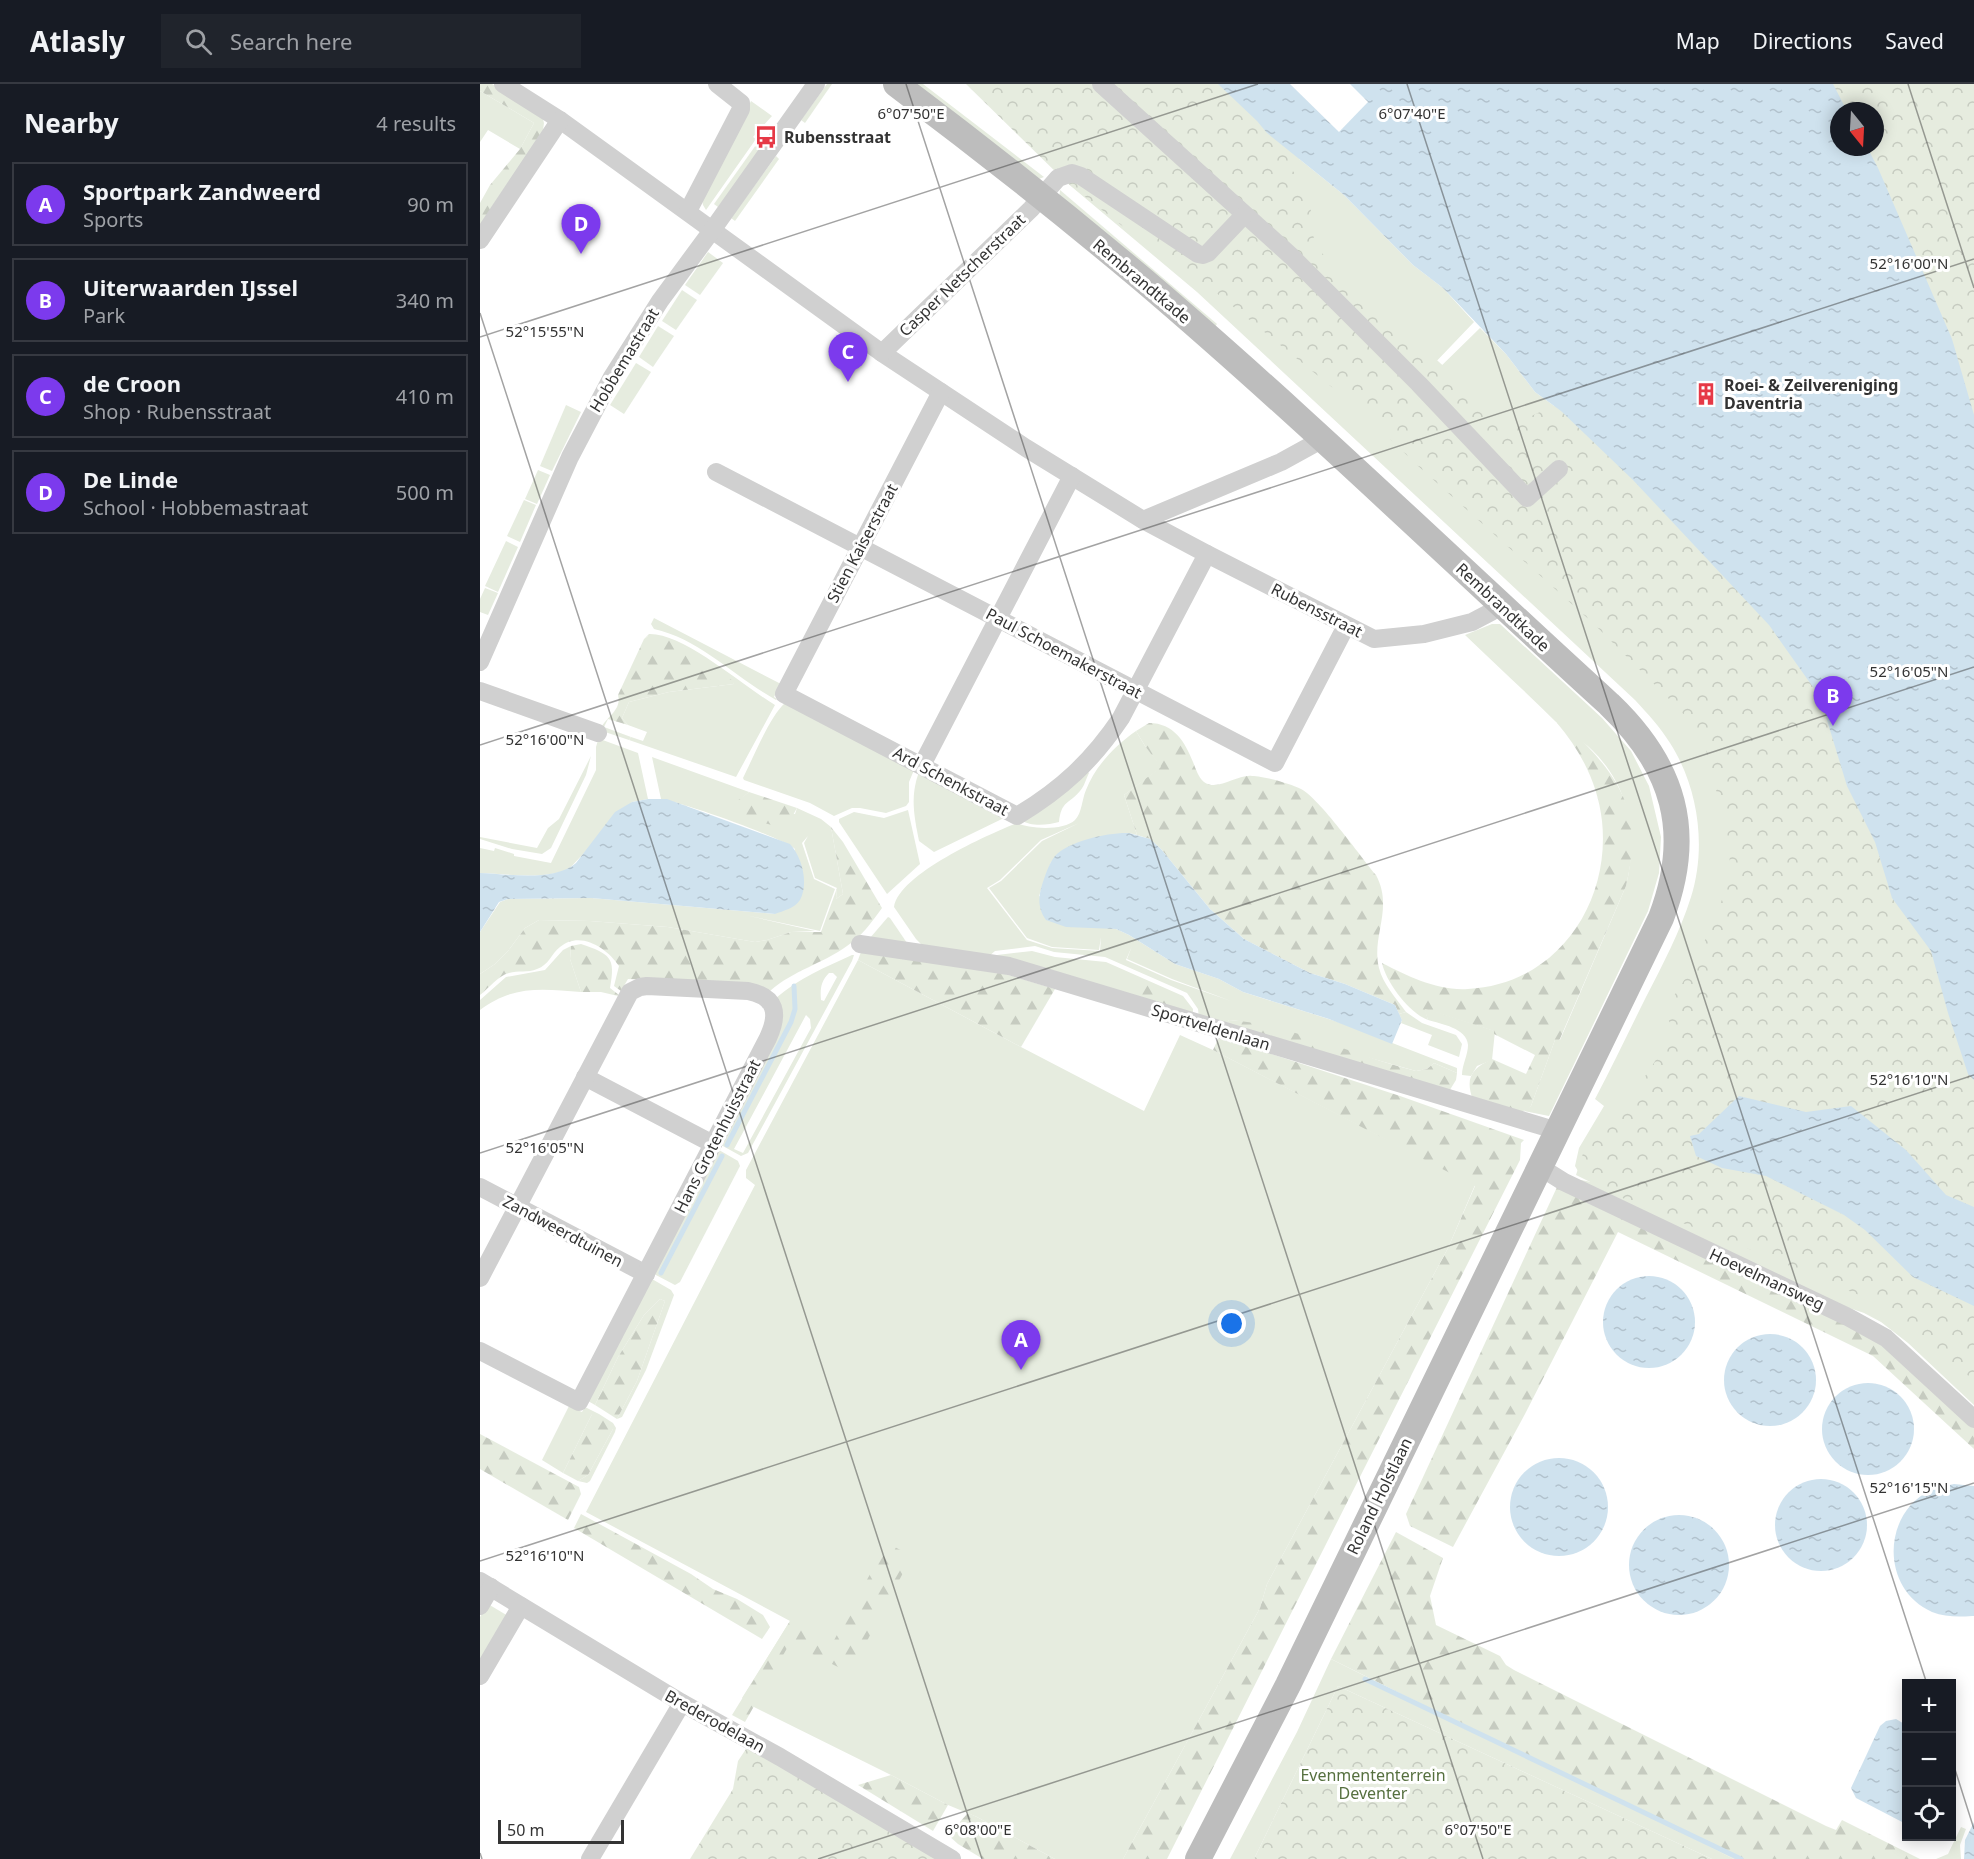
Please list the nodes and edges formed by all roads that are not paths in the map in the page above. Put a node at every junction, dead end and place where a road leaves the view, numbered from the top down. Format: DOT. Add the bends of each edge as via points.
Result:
graph roads {
  1 [pos="503,84"];
  2 [pos="717,84"];
  3 [pos="816,84"];
  4 [pos="896,84"];
  5 [pos="1101,84"];
  6 [pos="560,120"];
  7 [pos="1042,197"];
  8 [pos="688,211"];
  9 [pos="1244,215"];
  10 [pos="713,229"];
  11 [pos="480,240"];
  12 [pos="882,353"];
  13 [pos="941,392"];
  14 [pos="1321,440"];
  15 [pos="1559,469"];
  16 [pos="716,472"];
  17 [pos="1072,476"];
  18 [pos="1143,520"];
  19 [pos="860,546"];
  20 [pos="1207,554"];
  21 [pos="1500,604"];
  22 [pos="998,618"];
  23 [pos="1346,626"];
  24 [pos="480,662"];
  25 [pos="1136,690"];
  26 [pos="480,691"];
  27 [pos="784,694"];
  28 [pos="598,733"];
  29 [pos="922,765"];
  30 [pos="860,944"];
  31 [pos="585,1077"];
  32 [pos="1558,1131"];
  33 [pos="713,1144"];
  34 [pos="1540,1167"];
  35 [pos="480,1187"];
  36 [pos="517,1206"];
  37 [pos="646,1274"];
  38 [pos="480,1278"];
  39 [pos="480,1351"];
  40 [pos="1974,1419"];
  41 [pos="485,1584"];
  42 [pos="480,1606"];
  43 [pos="521,1606"];
  44 [pos="480,1676"];
  45 [pos="682,1703"];
  46 [pos="590,1859"];
  47 [pos="952,1859"];
  48 [pos="1198,1859"];
  1 -- 6 [label="street, Rubensstraat"];
  2 -- 8 [label="street" via="741,103 741,109"];
  3 -- 10 [label="street, Hobbemastraat"];
  4 -- 7 [label="street, Rembrandtkade"];
  5 -- 9 [label="street"];
  6 -- 8 [label="street, Rubensstraat"];
  6 -- 11 [label="street"];
  7 -- 9 [label="street" via="1062,175 1077,174 1203,255"];
  7 -- 12 [label="street, Casper Netscherstraat"];
  7 -- 14 [label="street, Rembrandtkade" via="1142,280"];
  8 -- 10 [label="street, Rubensstraat"];
  9 -- 15 [label="street" via="1291,256 1527,498"];
  10 -- 12 [label="street, Rubensstraat"];
  10 -- 24 [label="street, Hobbemastraat" via="660,301 592,412"];
  12 -- 13 [label="street, Rubensstraat"];
  13 -- 17 [label="street, Rubensstraat"];
  13 -- 19 [label="street, Stien Kaiserstraat"];
  14 -- 18 [label="street" via="1281,462"];
  14 -- 21 [label="street, Rembrandtkade"];
  16 -- 19 [label="street, Paul Schoemakerstraat"];
  17 -- 18 [label="street, Rubensstraat"];
  17 -- 22 [label="street"];
  18 -- 20 [label="street, Rubensstraat"];
  19 -- 22 [label="street, Paul Schoemakerstraat"];
  19 -- 27 [label="street, Stien Kaiserstraat"];
  20 -- 23 [label="street, Rubensstraat"];
  20 -- 25 [label="street, Ard Schenkstraat"];
  21 -- 23 [label="street, Rubensstraat" via="1472,622 1424,634 1374,639"];
  21 -- 32 [label="street, Rembrandtkade" via="1637,733 1662,772 1676,828 1676,870 1661,918"];
  22 -- 25 [label="street, Paul Schoemakerstraat"];
  22 -- 29 [label="street"];
  23 -- 25 [label="street, Paul Schoemakerstraat" via="1275,763"];
  25 -- 29 [label="street, Ard Schenkstraat" via="1105,742 1085,765 1017,816"];
  26 -- 28 [label="street"];
  27 -- 29 [label="street, Ard Schenkstraat"];
  30 -- 32 [label="street, Sportveldenlaan" via="1009,966"];
  31 -- 33 [label="street"];
  31 -- 33 [label="street, Hans Grotenhuisstraat" via="626,996 634,989 647,986 759,993 773,1007 774,1024"];
  31 -- 36 [label="street"];
  32 -- 34 [label="street, Roland Holstlaan"];
  33 -- 37 [label="street, Hans Grotenhuisstraat"];
  34 -- 40 [label="street, Hoevelmansweg" via="1886,1338"];
  34 -- 48 [label="street, Roland Holstlaan" via="1288,1685"];
  35 -- 36 [label="street, Zandweerdtuinen"];
  36 -- 37 [label="street, Zandweerdtuinen"];
  36 -- 38 [label="street"];
  37 -- 39 [label="street, Hans Grotenhuisstraat" via="579,1402"];
  41 -- 42 [label="street"];
  41 -- 43 [label="street, Brederodelaan"];
  43 -- 44 [label="street"];
  43 -- 45 [label="street, Brederodelaan"];
  45 -- 46 [label="street"];
  45 -- 47 [label="street, Brederodelaan"];
}
